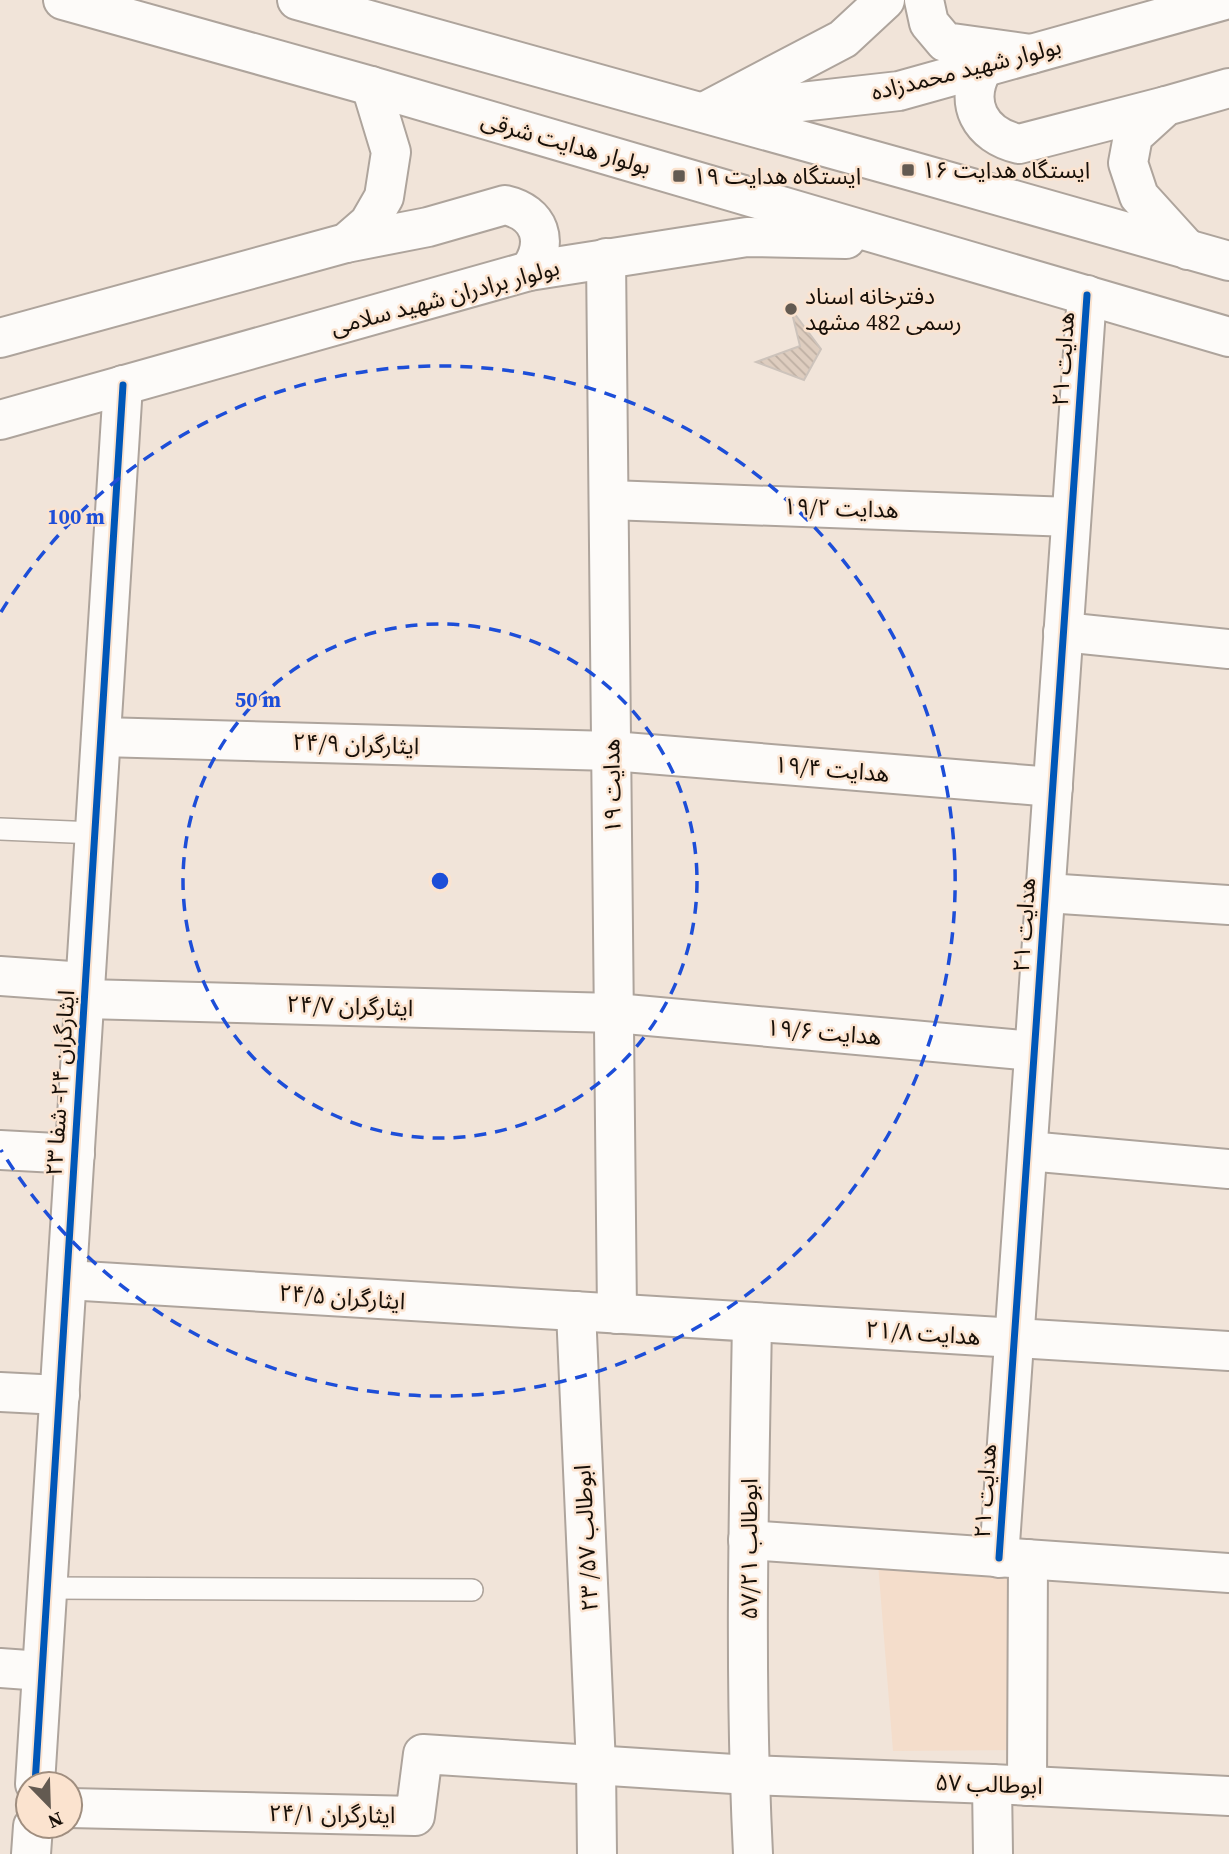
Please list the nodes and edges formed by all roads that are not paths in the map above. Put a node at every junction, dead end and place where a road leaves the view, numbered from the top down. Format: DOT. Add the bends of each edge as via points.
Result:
graph roads {
  1 [pos="63,0"];
  2 [pos="297,0"];
  3 [pos="885,0"];
  4 [pos="924,0"];
  5 [pos="1225,0"];
  6 [pos="1031,54"];
  7 [pos="982,68"];
  8 [pos="371,86"];
  9 [pos="1229,88"];
  10 [pos="1166,106"];
  11 [pos="702,114"];
  12 [pos="901,241"];
  13 [pos="346,243"];
  14 [pos="1188,250"];
  15 [pos="606,258"];
  16 [pos="1229,261"];
  17 [pos="529,271"];
  18 [pos="1087,295"];
  19 [pos="1229,337"];
  20 [pos="0,338"];
  21 [pos="123,385"];
  22 [pos="0,420"];
  23 [pos="610,499"];
  24 [pos="1071,517"];
  25 [pos="1063,632"];
  26 [pos="1229,649"];
  27 [pos="101,737"];
  28 [pos="612,751"];
  29 [pos="1053,787"];
  30 [pos="0,829"];
  31 [pos="95,834"];
  32 [pos="1046,893"];
  33 [pos="1229,905"];
  34 [pos="0,976"];
  35 [pos="85,991"];
  36 [pos="614,1013"];
  37 [pos="1034,1051"];
  38 [pos="0,1150"];
  39 [pos="1028,1151"];
  40 [pos="75,1154"];
  41 [pos="1229,1169"];
  42 [pos="67,1280"];
  43 [pos="576,1311"];
  44 [pos="617,1314"];
  45 [pos="752,1322"];
  46 [pos="1014,1338"];
  47 [pos="1229,1352"];
  48 [pos="0,1392"];
  49 [pos="60,1395"];
  50 [pos="748,1540"];
  51 [pos="1013,1559"];
  52 [pos="1229,1573"];
  53 [pos="48,1588"];
  54 [pos="472,1590"];
  55 [pos="0,1668"];
  56 [pos="43,1671"];
  57 [pos="596,1765"];
  58 [pos="37,1770"];
  59 [pos="749,1775"];
  60 [pos="1009,1785"];
  61 [pos="1229,1796"];
  62 [pos="84,1808"];
  63 [pos="597,1854"];
  64 [pos="753,1854"];
  65 [pos="993,1854"];
  1 -- 8 [label="street, بولوار هدایت شرقی"];
  2 -- 11 [label="street"];
  3 -- 11 [label="street" via="843,38"];
  4 -- 6 [label="street" via="929,23 945,42"];
  5 -- 6 [label="street, بولوار شهید محمدزاده"];
  6 -- 7 [label="street, بولوار شهید محمدزاده"];
  7 -- 10 [label="street" via="974,90 978,114 993,135 1018,144"];
  7 -- 11 [label="street, بولوار شهید محمدزاده" via="899,91"];
  8 -- 12 [label="street, بولوار هدایت شرقی"];
  8 -- 13 [label="street" via="391,152 384,197 369,223"];
  9 -- 10 [label="street"];
  10 -- 14 [label="street" via="1133,136 1128,163 1139,196"];
  11 -- 14 [label="street"];
  12 -- 15 [label="street, بولوار برادران شهید سلامی" via="747,237"];
  12 -- 18 [label="street, بولوار هدایت شرقی"];
  13 -- 17 [label="street" via="505,205 528,215 536,225 540,250"];
  13 -- 20 [label="street"];
  14 -- 16 [label="street"];
  15 -- 17 [label="street, بولوار برادران شهید سلامی"];
  15 -- 23 [label="street, هدایت ۱۹"];
  17 -- 21 [label="street, بولوار برادران شهید سلامی"];
  18 -- 19 [label="street, بولوار هدایت شرقی"];
  18 -- 24 [label="street, هدایت ۲۱"];
  21 -- 22 [label="street, بولوار برادران شهید سلامی"];
  21 -- 27 [label="street, ایثارگران ۲۴- شفا ۲۳"];
  23 -- 24 [label="street, هدایت ۱۹/۲"];
  23 -- 28 [label="street, هدایت ۱۹"];
  24 -- 25 [label="street, هدایت ۲۱"];
  25 -- 26 [label="street"];
  25 -- 29 [label="street, هدایت ۲۱"];
  27 -- 28 [label="street, ایثارگران ۲۴/۹"];
  27 -- 31 [label="street, ایثارگران ۲۴- شفا ۲۳"];
  28 -- 29 [label="street, هدایت ۱۹/۴"];
  28 -- 36 [label="street, هدایت ۱۹"];
  29 -- 32 [label="street, هدایت ۲۱"];
  30 -- 31 [label="lane"];
  31 -- 35 [label="street, ایثارگران ۲۴- شفا ۲۳"];
  32 -- 33 [label="street"];
  32 -- 37 [label="street, هدایت ۲۱"];
  34 -- 35 [label="street, ایثارگران ۲۴/۷"];
  35 -- 36 [label="street, ایثارگران ۲۴/۷"];
  35 -- 40 [label="street, ایثارگران ۲۴- شفا ۲۳"];
  36 -- 37 [label="street, هدایت ۱۹/۶"];
  36 -- 44 [label="street, هدایت ۱۹"];
  37 -- 39 [label="street, هدایت ۲۱"];
  38 -- 40 [label="street"];
  39 -- 41 [label="street"];
  39 -- 46 [label="street, هدایت ۲۱"];
  40 -- 42 [label="street, ایثارگران ۲۴- شفا ۲۳"];
  42 -- 43 [label="street, ایثارگران ۲۴/۵"];
  42 -- 49 [label="street, ایثارگران ۲۴- شفا ۲۳"];
  43 -- 44 [label="street, ایثارگران ۲۴/۵"];
  43 -- 57 [label="street, ابوطالب ۵۷/ ۲۳"];
  44 -- 45 [label="street, هدایت ۲۱/۸"];
  45 -- 46 [label="street, هدایت ۲۱/۸"];
  45 -- 50 [label="street, ابوطالب ۵۷/۲۱"];
  46 -- 47 [label="street, هدایت ۲۱/۸"];
  46 -- 51 [label="street, هدایت ۲۱"];
  48 -- 49 [label="street"];
  49 -- 53 [label="street, ایثارگران ۲۴- شفا ۲۳"];
  50 -- 51 [label="street"];
  50 -- 59 [label="street, ابوطالب ۵۷/۲۱"];
  51 -- 52 [label="street"];
  51 -- 60 [label="street, هدایت ۲۱"];
  53 -- 54 [label="lane"];
  53 -- 56 [label="street, ایثارگران ۲۴- شفا ۲۳"];
  55 -- 56 [label="street"];
  56 -- 58 [label="street, ایثارگران ۲۴- شفا ۲۳"];
  57 -- 59 [label="street, ایثارگران ۲۴/۱"];
  57 -- 62 [label="street, ایثارگران ۲۴/۱" via="423,1754 415,1816"];
  57 -- 63 [label="street, ابوطالب ۵۷/ ۲۳"];
  59 -- 60 [label="street, ابوطالب ۵۷"];
  59 -- 64 [label="street, ابوطالب ۵۷/۲۱"];
  60 -- 61 [label="street, ابوطالب ۵۷"];
  60 -- 65 [label="street, هدایت ۲۱"];
}
